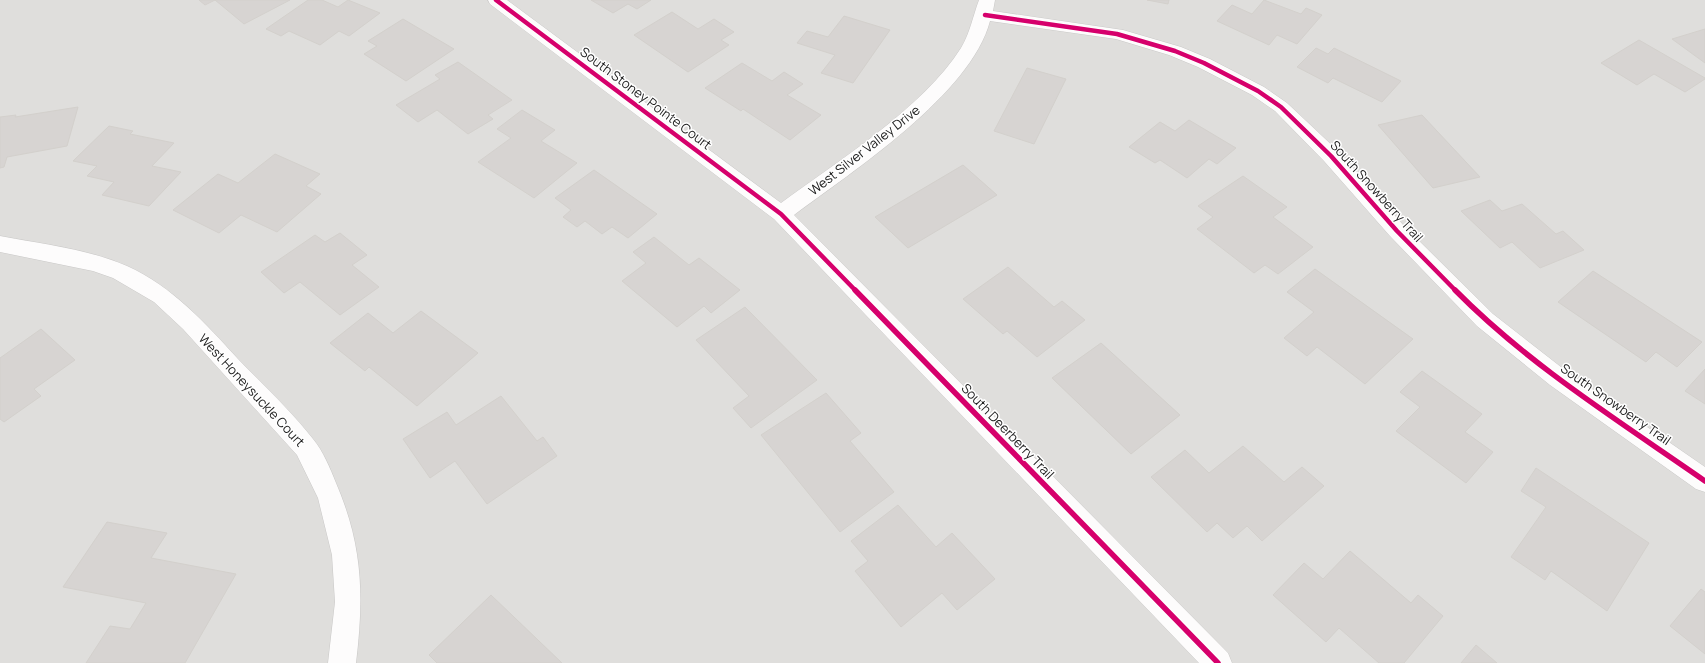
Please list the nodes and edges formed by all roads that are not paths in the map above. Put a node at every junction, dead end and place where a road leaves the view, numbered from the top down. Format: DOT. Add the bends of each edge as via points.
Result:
graph roads {
  1 [pos="496,0"];
  2 [pos="986,8"];
  3 [pos="782,214"];
  4 [pos="0,244"];
  5 [pos="1705,481"];
  6 [pos="342,663"];
  7 [pos="1218,663"];
  1 -- 3 [label="street, South Stoney Pointe Court"];
  2 -- 3 [label="street, West Silver Valley Drive" via="974,40 949,79 912,116"];
  2 -- 5 [label="street, South Snowberry Trail" via="1117,34 1175,51 1204,63 1281,107 1331,156 1397,231 1485,320 1558,378"];
  3 -- 7 [label="street, South Deerberry Trail"];
  4 -- 6 [label="street, West Honeysuckle Court" via="95,263 120,272 162,296 191,323 305,447 319,470 335,510 346,565 347,623"];
}
